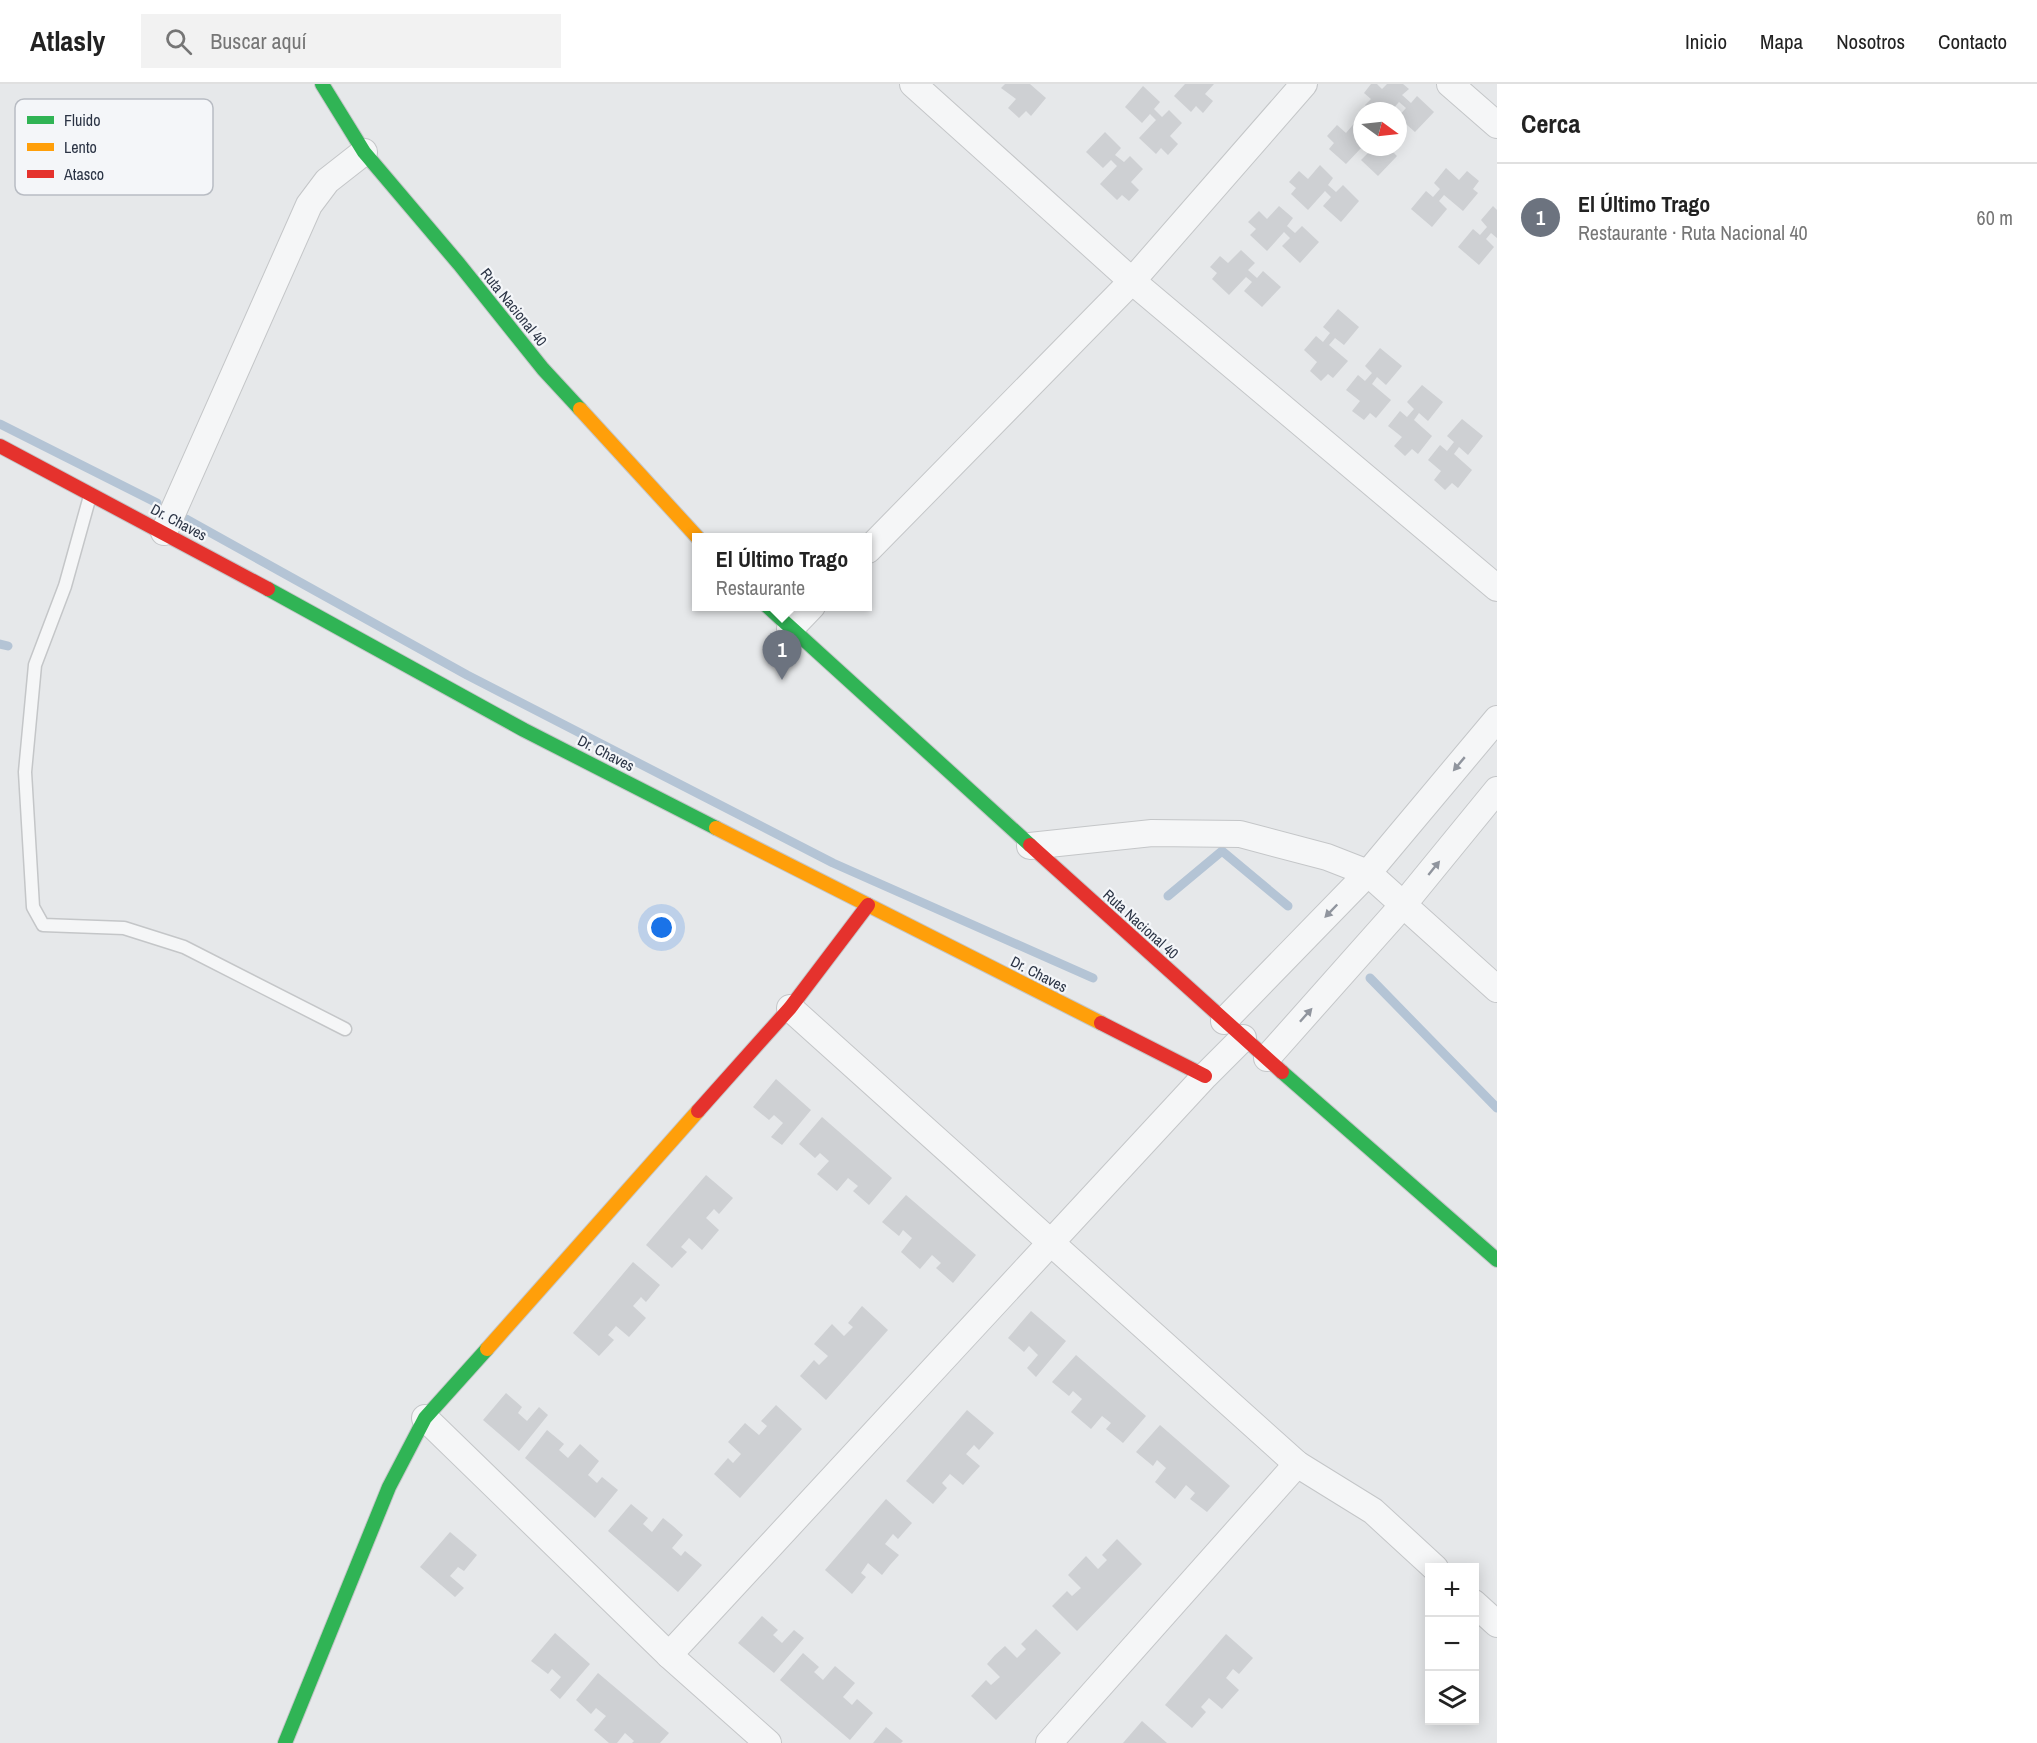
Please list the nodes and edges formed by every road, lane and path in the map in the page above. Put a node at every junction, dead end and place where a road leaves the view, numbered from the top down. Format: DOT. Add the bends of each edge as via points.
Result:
graph roads {
  1 [pos="322,84"];
  2 [pos="913,84"];
  3 [pos="1304,84"];
  4 [pos="1450,84"];
  5 [pos="1497,125"];
  6 [pos="364,152"];
  7 [pos="1132,281"];
  8 [pos="0,446"];
  9 [pos="91,495"];
  10 [pos="164,532"];
  11 [pos="694,533"];
  12 [pos="872,545"];
  13 [pos="1497,588"];
  14 [pos="772,611"];
  15 [pos="807,611"];
  16 [pos="790,629"];
  17 [pos="1497,719"];
  18 [pos="1497,790"];
  19 [pos="1030,846"];
  20 [pos="1368,873"];
  21 [pos="868,905"];
  22 [pos="1403,905"];
  23 [pos="1497,989"];
  24 [pos="790,1008"];
  25 [pos="1224,1021"];
  26 [pos="345,1029"];
  27 [pos="1244,1038"];
  28 [pos="1267,1058"];
  29 [pos="1205,1076"];
  30 [pos="1050,1243"];
  31 [pos="1497,1260"];
  32 [pos="425,1418"];
  33 [pos="1297,1464"];
  34 [pos="1430,1563"];
  35 [pos="1479,1608"];
  36 [pos="1497,1624"];
  37 [pos="669,1655"];
  38 [pos="285,1743"];
  39 [pos="768,1743"];
  40 [pos="1049,1743"];
  1 -- 6 [label="street, Ruta Nacional 40"];
  2 -- 7 [label="street"];
  3 -- 7 [label="street"];
  4 -- 5 [label="street"];
  6 -- 10 [label="street" via="327,181 309,206"];
  6 -- 11 [label="street, Ruta Nacional 40" via="543,369"];
  7 -- 12 [label="street"];
  7 -- 13 [label="street"];
  8 -- 9 [label="street, Dr. Chaves"];
  9 -- 10 [label="street, Dr. Chaves"];
  9 -- 26 [label="lane" via="65,586 35,665 25,772 33,907 43,925 124,928 184,947"];
  10 -- 21 [label="street, Dr. Chaves" via="524,730"];
  14 -- 16 [label="street, Ruta Nacional 40"];
  15 -- 16 [label="street"];
  16 -- 19 [label="street, Ruta Nacional 40"];
  17 -- 20 [label="street, one-way"];
  22 -- 18 [label="street, one-way"];
  19 -- 20 [label="street" via="1152,833 1240,834 1328,857"];
  19 -- 25 [label="street, Ruta Nacional 40"];
  20 -- 22 [label="street"];
  20 -- 25 [label="street, one-way"];
  21 -- 24 [label="street"];
  21 -- 29 [label="street, Dr. Chaves"];
  22 -- 23 [label="street"];
  28 -- 22 [label="street, one-way"];
  24 -- 30 [label="street"];
  24 -- 32 [label="street"];
  25 -- 27 [label="street, Ruta Nacional 40"];
  27 -- 28 [label="street, Ruta Nacional 40"];
  27 -- 29 [label="street"];
  28 -- 31 [label="street, Ruta Nacional 40"];
  29 -- 30 [label="street"];
  30 -- 33 [label="street"];
  30 -- 37 [label="street"];
  32 -- 37 [label="street"];
  32 -- 38 [label="street" via="389,1486"];
  33 -- 34 [label="street" via="1373,1510"];
  33 -- 40 [label="street"];
  35 -- 36 [label="street"];
  37 -- 39 [label="street"];
}
